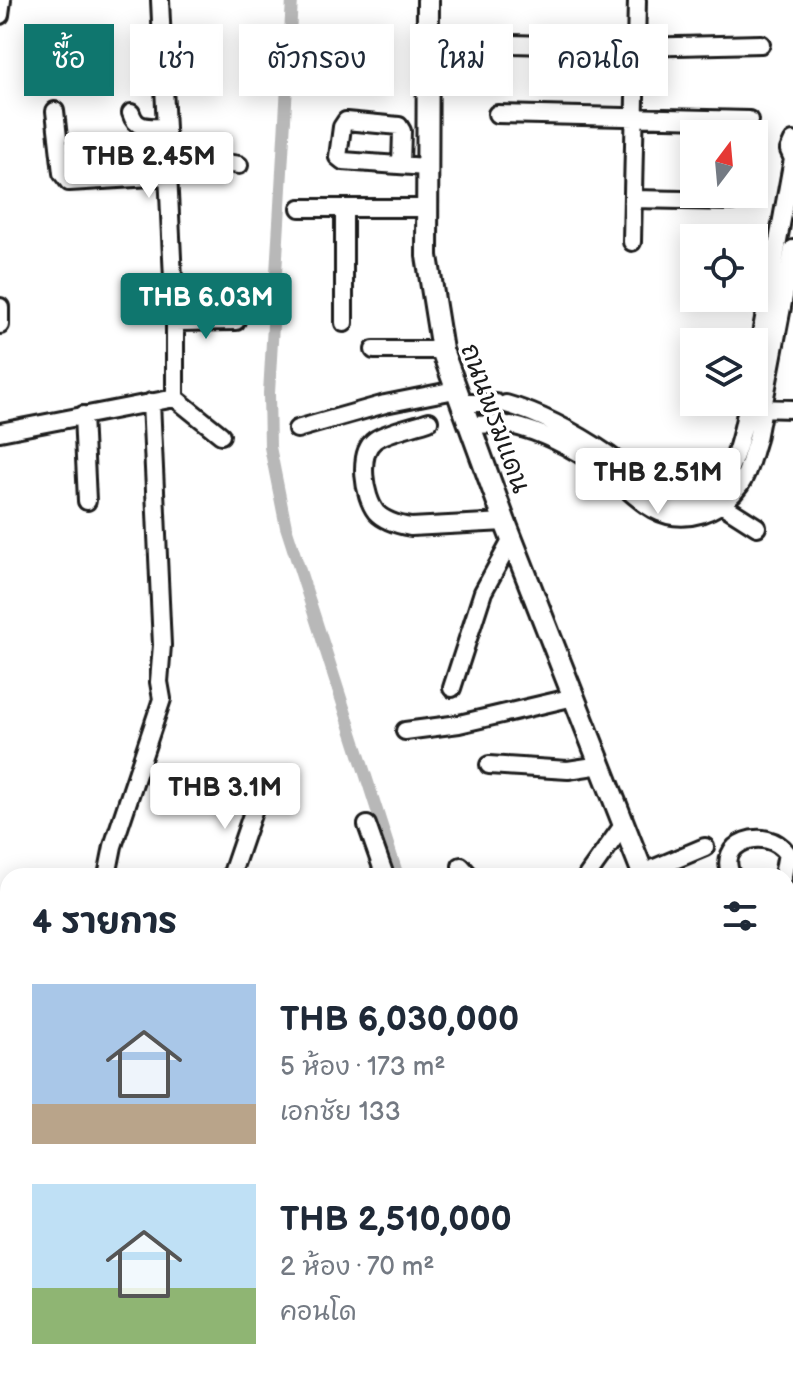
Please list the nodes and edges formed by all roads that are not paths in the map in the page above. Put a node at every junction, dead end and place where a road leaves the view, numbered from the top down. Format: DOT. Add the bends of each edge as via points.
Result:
graph roads {
  1 [pos="2,0"];
  2 [pos="160,0"];
  3 [pos="428,0"];
  4 [pos="637,0"];
  5 [pos="0,15"];
  6 [pos="428,24"];
  7 [pos="636,24"];
  8 [pos="761,44"];
  9 [pos="668,46"];
  10 [pos="427,96"];
  11 [pos="635,96"];
  12 [pos="55,111"];
  13 [pos="131,113"];
  14 [pos="497,114"];
  15 [pos="634,117"];
  16 [pos="749,120"];
  17 [pos="165,127"];
  18 [pos="793,141"];
  19 [pos="167,154"];
  20 [pos="793,159"];
  21 [pos="239,165"];
  22 [pos="401,165"];
  23 [pos="426,167"];
  24 [pos="168,176"];
  25 [pos="633,199"];
  26 [pos="680,200"];
  27 [pos="300,208"];
  28 [pos="344,208"];
  29 [pos="427,208"];
  30 [pos="632,242"];
  31 [pos="788,243"];
  32 [pos="0,307"];
  33 [pos="236,321"];
  34 [pos="175,322"];
  35 [pos="344,323"];
  36 [pos="0,325"];
  37 [pos="778,326"];
  38 [pos="768,346"];
  39 [pos="374,350"];
  40 [pos="442,350"];
  41 [pos="768,358"];
  42 [pos="458,396"];
  43 [pos="175,398"];
  44 [pos="151,402"];
  45 [pos="505,404"];
  46 [pos="768,407"];
  47 [pos="793,409"];
  48 [pos="83,415"];
  49 [pos="749,416"];
  50 [pos="752,416"];
  51 [pos="429,421"];
  52 [pos="471,425"];
  53 [pos="510,425"];
  54 [pos="297,429"];
  55 [pos="0,432"];
  56 [pos="221,435"];
  57 [pos="616,469"];
  58 [pos="87,501"];
  59 [pos="721,504"];
  60 [pos="757,527"];
  61 [pos="509,531"];
  62 [pos="452,688"];
  63 [pos="574,697"];
  64 [pos="405,731"];
  65 [pos="489,765"];
  66 [pos="601,765"];
  67 [pos="258,797"];
  68 [pos="624,824"];
  69 [pos="367,825"];
  70 [pos="705,847"];
  71 [pos="109,868"];
  72 [pos="234,868"];
  73 [pos="382,868"];
  74 [pos="593,868"];
  75 [pos="640,868"];
  76 [pos="658,868"];
  77 [pos="729,868"];
  78 [pos="784,868"];
  1 -- 5 [label="street"];
  2 -- 17 [label="street"];
  3 -- 6 [label="main road, ถนนพรมแดน"];
  4 -- 7 [label="street"];
  8 -- 9 [label="street"];
  10 -- 23 [label="main road, ถนนพรมแดน"];
  11 -- 15 [label="street"];
  12 -- 24 [label="street" via="62,173 69,182"];
  13 -- 17 [label="street" via="140,127"];
  14 -- 15 [label="street"];
  15 -- 16 [label="street"];
  15 -- 25 [label="street"];
  17 -- 19 [label="street"];
  18 -- 20 [label="street"];
  19 -- 21 [label="street"];
  19 -- 24 [label="street"];
  20 -- 31 [label="street"];
  22 -- 23 [label="street"];
  23 -- 29 [label="main road, ถนนพรมแดน"];
  24 -- 34 [label="street"];
  25 -- 26 [label="street"];
  25 -- 30 [label="street"];
  27 -- 28 [label="street"];
  28 -- 29 [label="street"];
  28 -- 35 [label="street"];
  29 -- 40 [label="main road, ถนนพรมแดน" via="427,256"];
  31 -- 37 [label="street"];
  32 -- 36 [label="street"];
  33 -- 34 [label="street"];
  34 -- 43 [label="street"];
  37 -- 38 [label="street"];
  37 -- 41 [label="street"];
  39 -- 40 [label="street"];
  40 -- 42 [label="main road, ถนนพรมแดน"];
  42 -- 45 [label="street"];
  42 -- 52 [label="main road, ถนนพรมแดน"];
  42 -- 54 [label="street" via="385,404"];
  43 -- 44 [label="street"];
  43 -- 56 [label="street"];
  44 -- 48 [label="street"];
  44 -- 71 [label="street" via="162,699"];
  45 -- 53 [label="street"];
  45 -- 57 [label="street" via="587,441"];
  46 -- 47 [label="street"];
  48 -- 55 [label="street"];
  48 -- 58 [label="street"];
  49 -- 57 [label="street" via="728,476 698,500 660,496"];
  50 -- 59 [label="street" via="748,469"];
  51 -- 61 [label="street" via="374,440 366,453 369,500 378,515 411,527"];
  52 -- 53 [label="street"];
  52 -- 61 [label="main road, ถนนพรมแดน"];
  53 -- 57 [label="street"];
  57 -- 59 [label="street" via="654,509 669,515 703,514"];
  59 -- 60 [label="street"];
  61 -- 62 [label="street"];
  61 -- 63 [label="main road, ถนนพรมแดน"];
  63 -- 64 [label="street"];
  63 -- 66 [label="main road, ถนนพรมแดน"];
  65 -- 66 [label="street" via="568,770"];
  66 -- 68 [label="main road, ถนนพรมแดน"];
  67 -- 72 [label="street"];
  68 -- 74 [label="street"];
  68 -- 75 [label="main road, ถนนพรมแดน"];
  69 -- 73 [label="street"];
  70 -- 76 [label="street"];
  77 -- 78 [label="street" via="736,846 756,838 780,843 787,853"];
}
